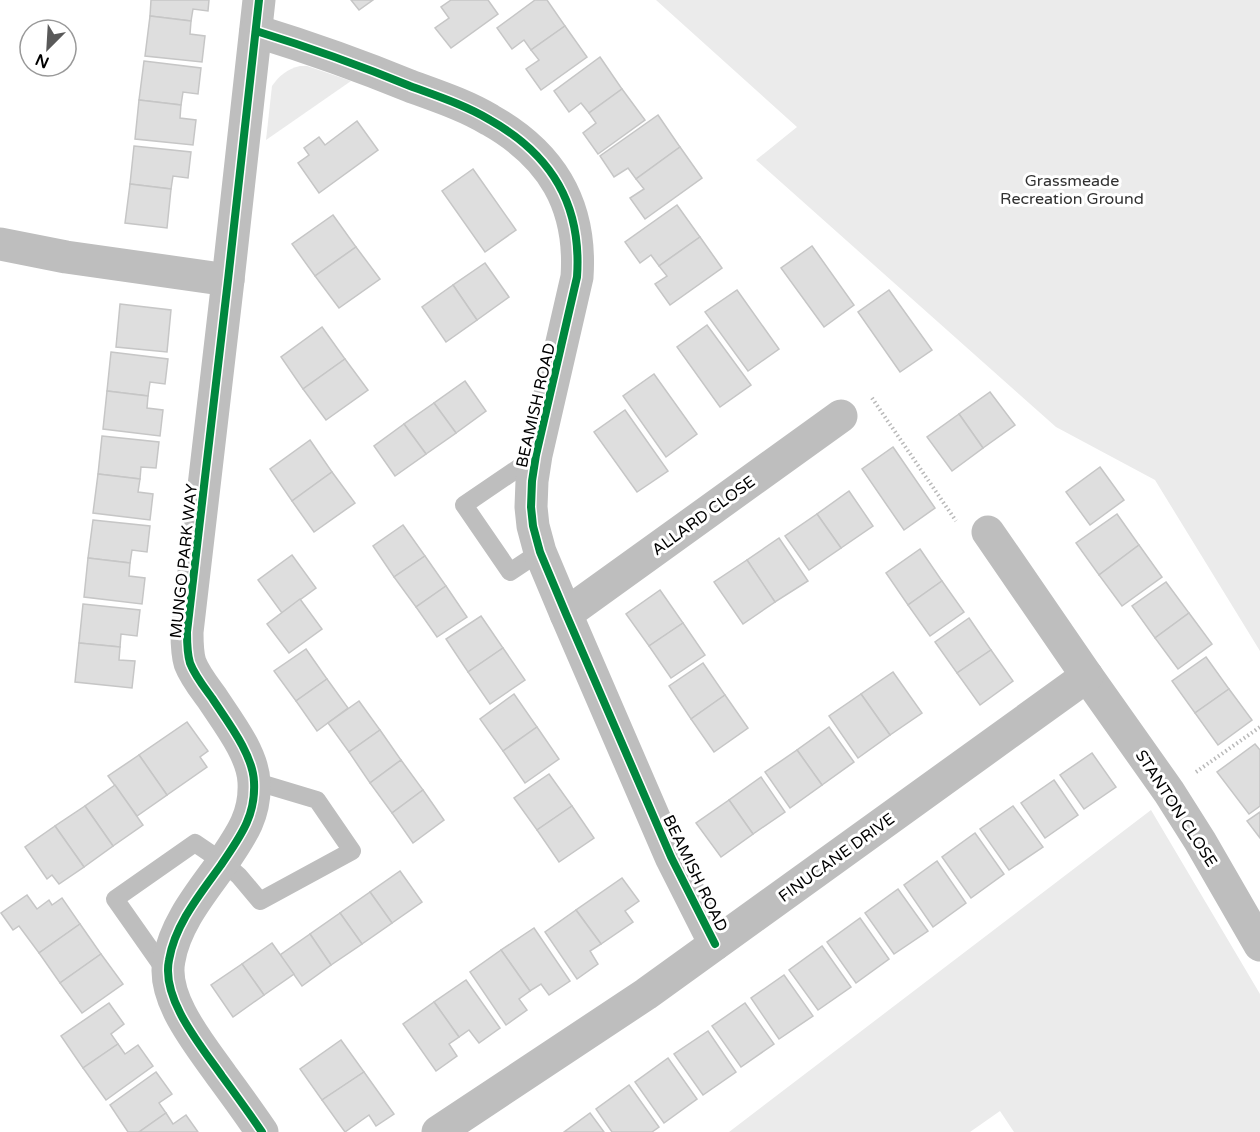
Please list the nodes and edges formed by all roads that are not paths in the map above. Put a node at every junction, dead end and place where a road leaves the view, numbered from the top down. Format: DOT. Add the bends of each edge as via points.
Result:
graph roads {
  1 [pos="257,15"];
  2 [pos="0,244"];
  3 [pos="228,280"];
  4 [pos="841,416"];
  5 [pos="536,456"];
  6 [pos="988,532"];
  7 [pos="540,552"];
  8 [pos="566,614"];
  9 [pos="1087,676"];
  10 [pos="254,781"];
  11 [pos="223,862"];
  12 [pos="715,944"];
  13 [pos="1260,945"];
  14 [pos="167,974"];
  15 [pos="262,1132"];
  16 [pos="438,1132"];
  1 -- 3 [label="street, MUNGO PARK WAY"];
  1 -- 5 [label="street, BEAMISH ROAD" via="315,49 489,119 528,147 557,180 574,221 579,260"];
  2 -- 3 [label="street"];
  3 -- 10 [label="street, MUNGO PARK WAY" via="187,646 196,674 246,753"];
  4 -- 8 [label="street, ALLARD CLOSE"];
  5 -- 7 [label="street, BEAMISH ROAD" via="531,507"];
  5 -- 7 [label="lane" via="464,505 510,572"];
  6 -- 9 [label="street"];
  7 -- 8 [label="street, BEAMISH ROAD"];
  8 -- 12 [label="street, BEAMISH ROAD" via="671,857"];
  9 -- 12 [label="street, FINUCANE DRIVE"];
  9 -- 13 [label="street, STANTON CLOSE" via="1169,792"];
  10 -- 11 [label="street, MUNGO PARK WAY" via="254,799 245,828"];
  10 -- 11 [label="lane" via="317,800 352,851 260,901"];
  11 -- 14 [label="street, MUNGO PARK WAY" via="176,936"];
  11 -- 14 [label="lane" via="195,843 115,898"];
  12 -- 16 [label="street, FINUCANE DRIVE"];
  14 -- 15 [label="street" via="175,1000 199,1044"];
}
